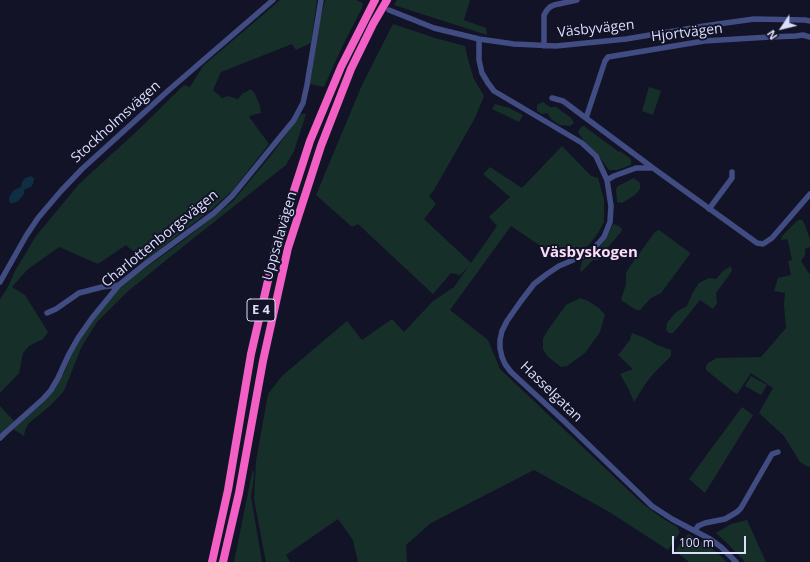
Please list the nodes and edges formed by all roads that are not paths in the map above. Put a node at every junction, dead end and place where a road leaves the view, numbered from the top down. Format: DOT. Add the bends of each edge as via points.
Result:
graph roads {
  1 [pos="273,0"];
  2 [pos="321,0"];
  3 [pos="375,0"];
  4 [pos="387,0"];
  5 [pos="577,0"];
  6 [pos="389,10"];
  7 [pos="810,21"];
  8 [pos="810,37"];
  9 [pos="479,39"];
  10 [pos="544,46"];
  11 [pos="552,98"];
  12 [pos="586,118"];
  13 [pos="653,168"];
  14 [pos="732,172"];
  15 [pos="607,180"];
  16 [pos="810,194"];
  17 [pos="709,209"];
  18 [pos="0,282"];
  19 [pos="119,285"];
  20 [pos="47,313"];
  21 [pos="0,438"];
  22 [pos="778,452"];
  23 [pos="695,531"];
  24 [pos="212,562"];
  25 [pos="223,562"];
  26 [pos="736,562"];
  1 -- 18 [label="street, Stockholmsvägen" via="76,174 38,218"];
  2 -- 19 [label="street, Charlottenborgsvägen" via="303,103 294,120 232,196 214,213"];
  3 -- 24 [label="highway, Uppsalavägen / E 4" via="341,67 310,141 276,246 251,354 228,490"];
  4 -- 25 [label="highway, Uppsalavägen / E 4" via="351,69 321,146 288,248"];
  5 -- 10 [label="street" via="554,5 547,10 544,15"];
  6 -- 9 [label="street, Väsbyvägen" via="434,28"];
  7 -- 10 [label="street, Väsbyvägen" via="754,19 626,39"];
  8 -- 12 [label="street, Hjortvägen" via="803,35 704,41 608,57"];
  9 -- 10 [label="street, Väsbyvägen"];
  9 -- 15 [label="street, Hasselgatan" via="482,73 494,91 582,143 596,156"];
  11 -- 12 [label="street" via="563,101"];
  12 -- 13 [label="street"];
  13 -- 15 [label="street" via="636,168"];
  13 -- 17 [label="street"];
  14 -- 17 [label="street" via="732,178"];
  15 -- 23 [label="street, Hasselgatan" via="611,206 610,222 604,237 587,254 559,266 534,284 502,331 502,357 511,372 652,506"];
  16 -- 17 [label="street" via="772,238 763,244 757,243"];
  19 -- 20 [label="street" via="79,293"];
  19 -- 21 [label="street, Charlottenborgsvägen" via="78,338 51,390"];
  22 -- 23 [label="street" via="772,454 741,508 725,519 698,526"];
  23 -- 26 [label="street, Hasselgatan" via="721,547"];
}
